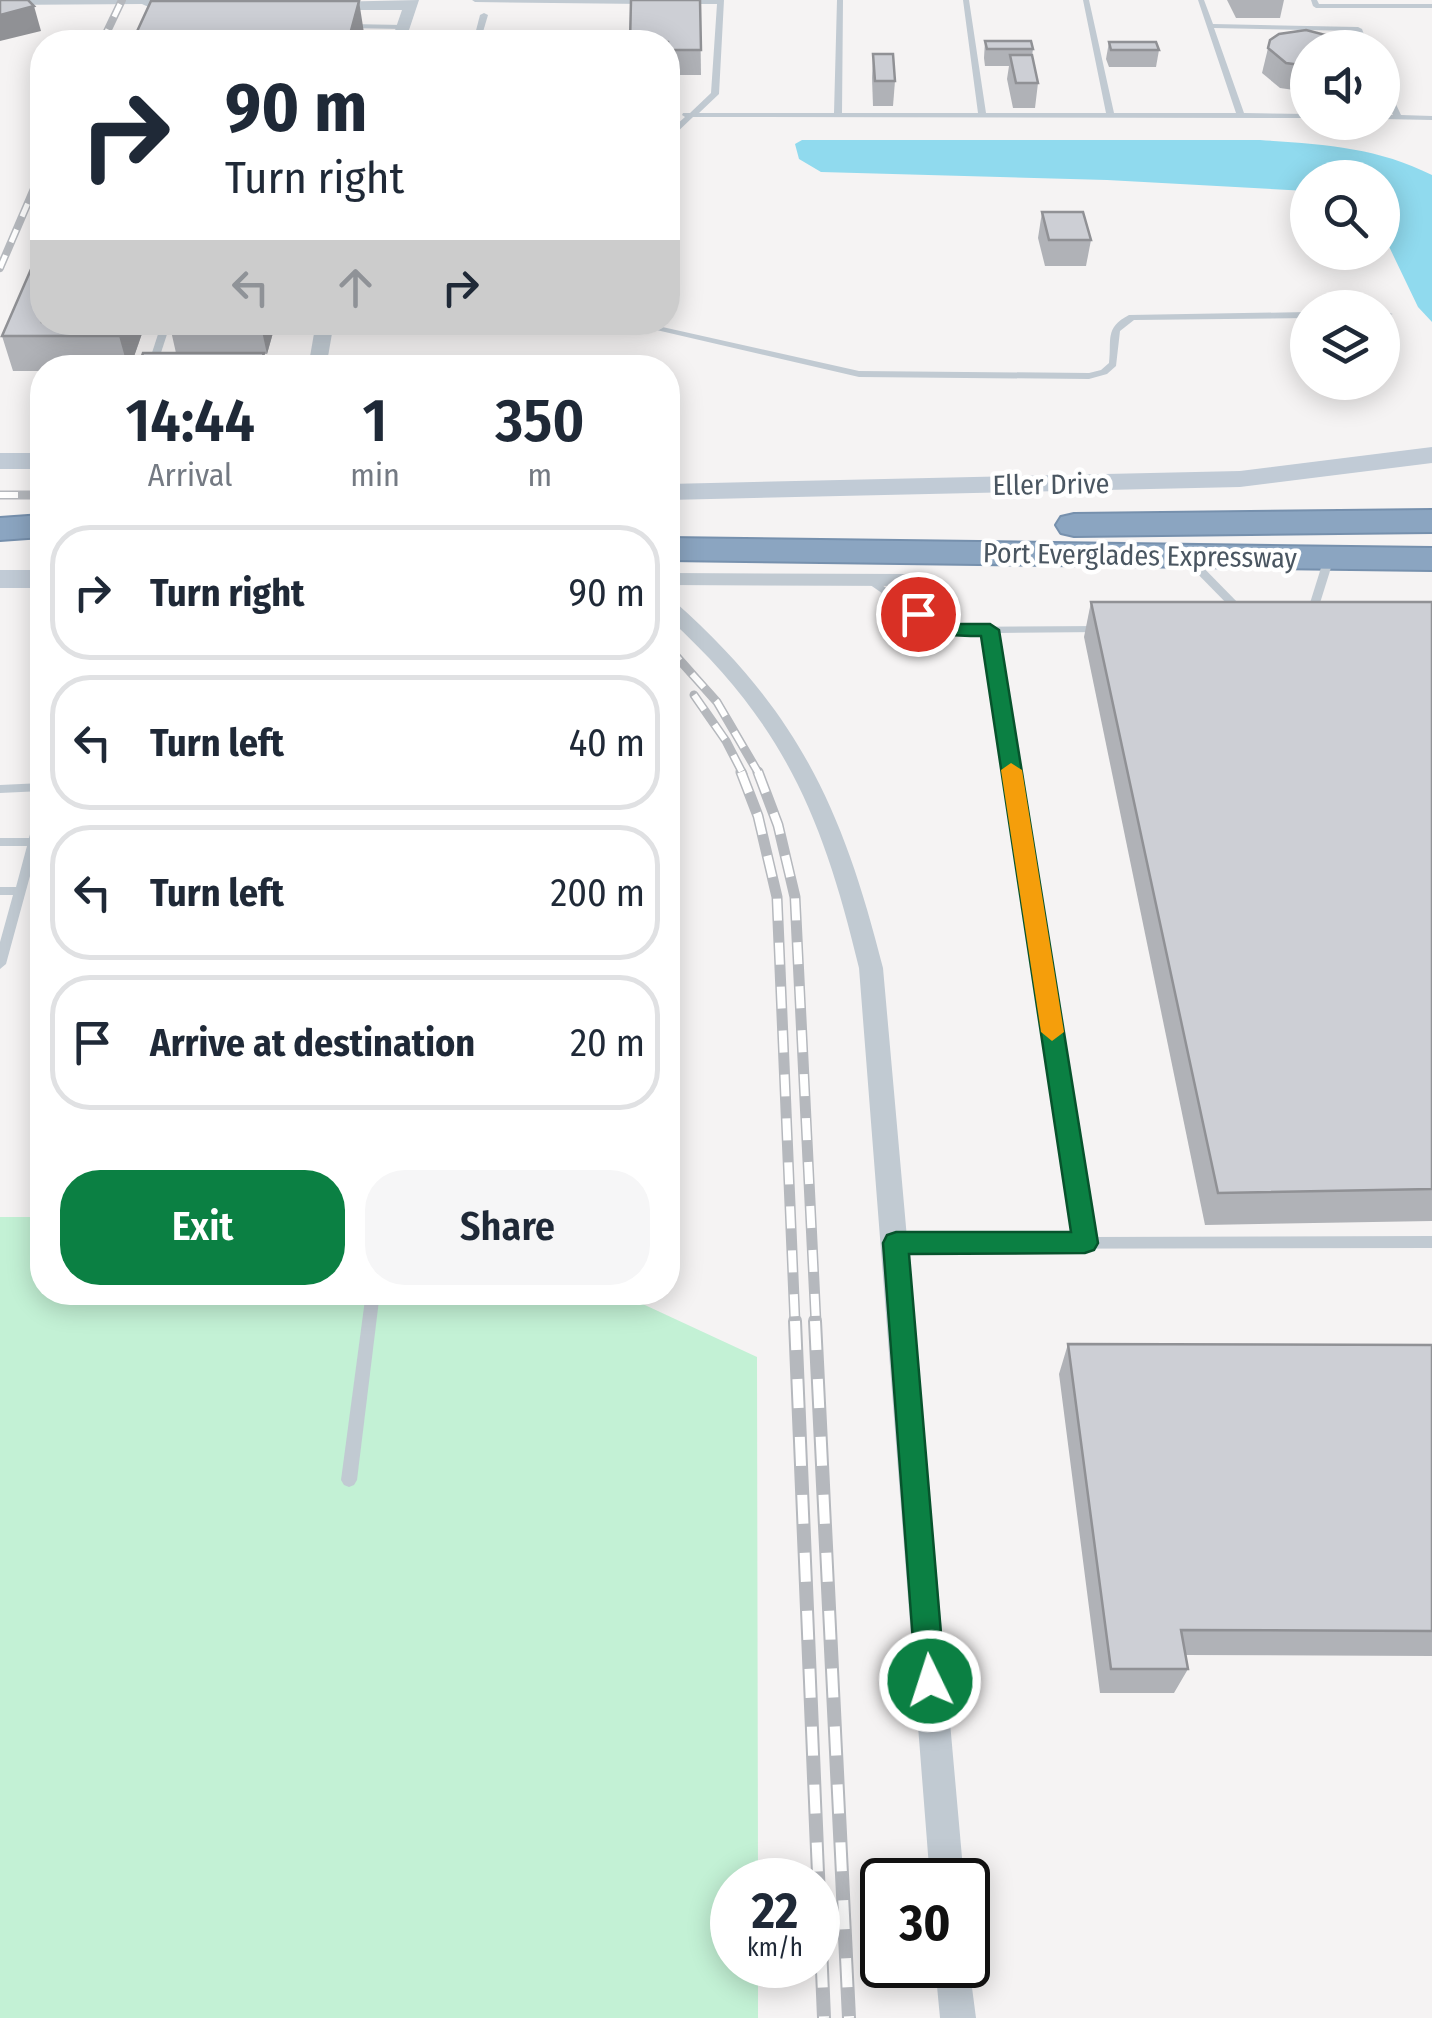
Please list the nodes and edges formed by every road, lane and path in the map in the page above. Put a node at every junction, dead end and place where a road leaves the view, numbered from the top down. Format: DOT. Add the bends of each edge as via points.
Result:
graph roads {
  1 [pos="145,0"];
  2 [pos="474,0"];
  3 [pos="840,0"];
  4 [pos="966,0"];
  5 [pos="1086,0"];
  6 [pos="1201,0"];
  7 [pos="0,1"];
  8 [pos="722,1"];
  9 [pos="651,2"];
  10 [pos="669,2"];
  11 [pos="411,3"];
  12 [pos="1315,3"];
  13 [pos="196,6"];
  14 [pos="318,6"];
  15 [pos="1432,6"];
  16 [pos="484,15"];
  17 [pos="339,26"];
  18 [pos="1210,26"];
  19 [pos="366,30"];
  20 [pos="402,30"];
  21 [pos="480,30"];
  22 [pos="1358,30"];
  23 [pos="1110,113"];
  24 [pos="838,114"];
  25 [pos="982,114"];
  26 [pos="1241,115"];
  27 [pos="686,116"];
  28 [pos="1290,116"];
  29 [pos="1400,117"];
  30 [pos="1432,118"];
  31 [pos="680,123"];
  32 [pos="1290,315"];
  33 [pos="680,334"];
  34 [pos="1432,455"];
  35 [pos="30,461"];
  36 [pos="0,462"];
  37 [pos="680,492"];
  38 [pos="1432,521"];
  39 [pos="680,526"];
  40 [pos="30,527"];
  41 [pos="0,529"];
  42 [pos="680,548"];
  43 [pos="914,552"];
  44 [pos="30,553"];
  45 [pos="0,554"];
  46 [pos="1187,557"];
  47 [pos="1329,558"];
  48 [pos="1432,559"];
  49 [pos="30,578"];
  50 [pos="0,579"];
  51 [pos="680,579"];
  52 [pos="870,580"];
  53 [pos="1245,617"];
  54 [pos="680,618"];
  55 [pos="1326,628"];
  56 [pos="1123,629"];
  57 [pos="990,630"];
  58 [pos="0,788"];
  59 [pos="30,788"];
  60 [pos="0,842"];
  61 [pos="30,842"];
  62 [pos="30,856"];
  63 [pos="0,891"];
  64 [pos="20,891"];
  65 [pos="0,964"];
  66 [pos="1432,1242"];
  67 [pos="896,1243"];
  68 [pos="1085,1243"];
  69 [pos="371,1305"];
  70 [pos="348,1480"];
  71 [pos="944,1858"];
  72 [pos="956,1988"];
  73 [pos="958,2018"];
  1 -- 7 [label="street"];
  1 -- 13 [label="street"];
  2 -- 9 [label="lane"];
  3 -- 24 [label="lane"];
  4 -- 25 [label="lane"];
  5 -- 23 [label="lane"];
  6 -- 18 [label="lane"];
  8 -- 10 [label="lane"];
  8 -- 27 [label="lane" via="715,94"];
  11 -- 14 [label="street"];
  11 -- 20 [label="street"];
  12 -- 15 [label="lane"];
  16 -- 21 [label="lane"];
  17 -- 19 [label="lane"];
  18 -- 22 [label="lane"];
  18 -- 26 [label="lane"];
  23 -- 25 [label="lane"];
  23 -- 26 [label="lane"];
  24 -- 25 [label="lane"];
  24 -- 27 [label="lane"];
  26 -- 28 [label="lane"];
  27 -- 31 [label="lane"];
  29 -- 30 [label="lane"];
  32 -- 33 [label="lane" via="1132,317 1111,333 1113,364 1089,376 859,374"];
  34 -- 37 [label="street, Eller Drive" via="1224,480"];
  35 -- 36 [label="street"];
  38 -- 43 [label="highway, Port Everglades Expressway"];
  39 -- 43 [label="highway, Port Everglades Expressway"];
  40 -- 41 [label="highway"];
  42 -- 43 [label="highway, Port Everglades Expressway"];
  43 -- 46 [label="highway, Port Everglades Expressway"];
  43 -- 52 [label="street"];
  44 -- 45 [label="highway"];
  46 -- 47 [label="highway, Port Everglades Expressway"];
  46 -- 53 [label="lane"];
  47 -- 48 [label="highway, Port Everglades Expressway"];
  47 -- 55 [label="lane" via="1308,628"];
  49 -- 50 [label="street"];
  51 -- 52 [label="street"];
  52 -- 57 [label="lane" via="942,630"];
  54 -- 67 [label="street" via="740,673 778,722 839,850 871,968"];
  56 -- 57 [label="lane"];
  57 -- 68 [label="lane"];
  58 -- 59 [label="lane"];
  60 -- 61 [label="lane"];
  62 -- 64 [label="lane"];
  63 -- 64 [label="lane"];
  64 -- 65 [label="lane"];
  66 -- 68 [label="lane"];
  67 -- 68 [label="lane"];
  67 -- 71 [label="street"];
  69 -- 70 [label="lane"];
  72 -- 73 [label="street"];
}
